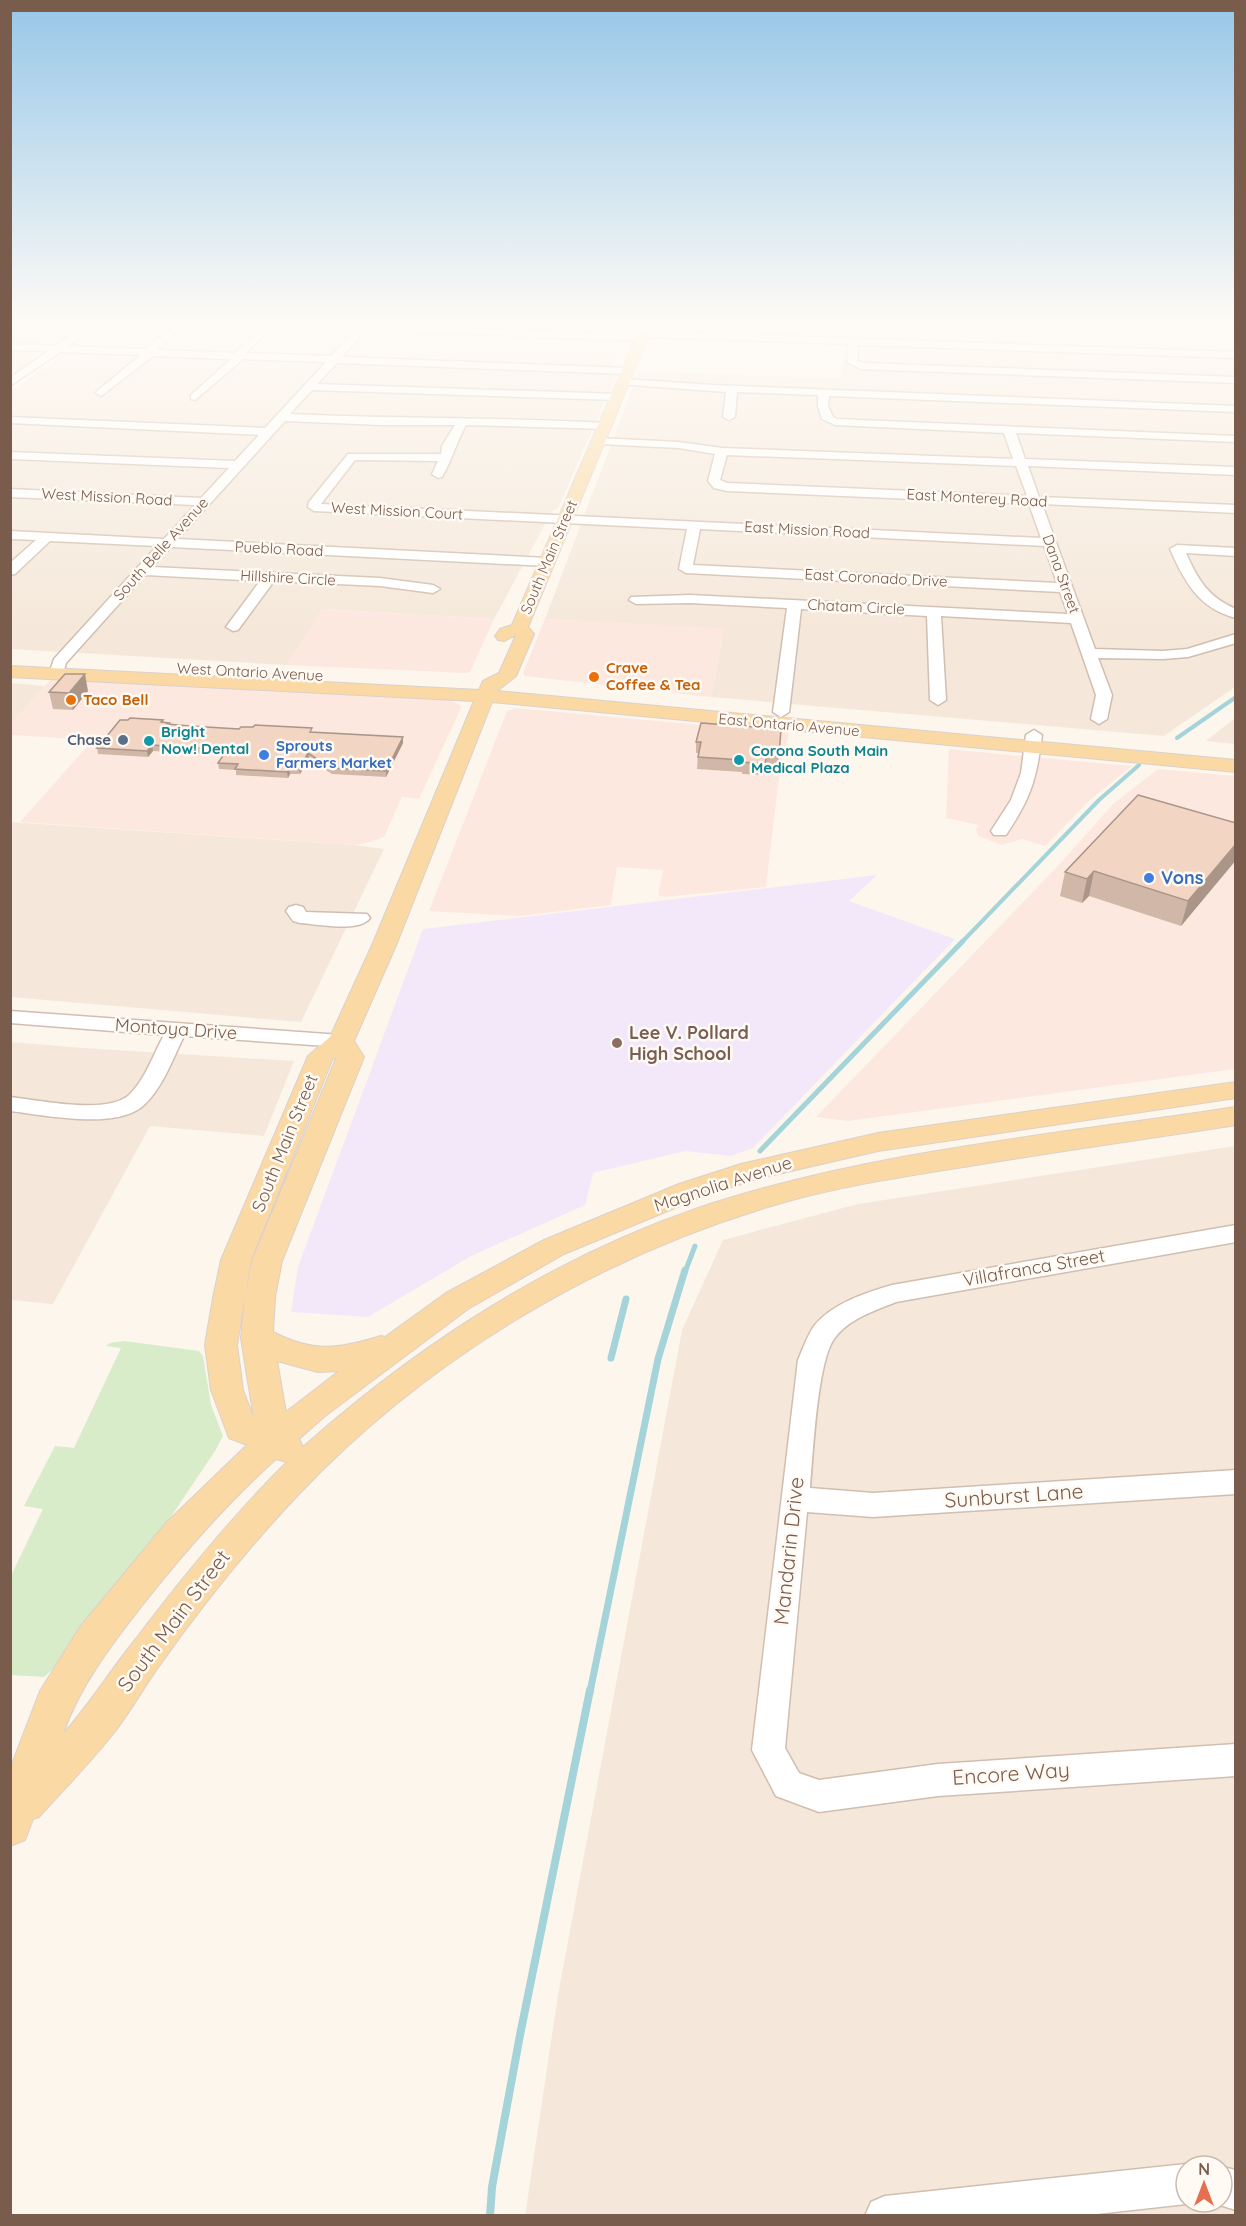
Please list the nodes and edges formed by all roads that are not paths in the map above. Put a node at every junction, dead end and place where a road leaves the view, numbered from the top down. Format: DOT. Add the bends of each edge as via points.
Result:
graph roads {
  1 [pos="115,425"];
  2 [pos="274,425"];
  3 [pos="460,425"];
  4 [pos="564,425"];
  5 [pos="895,425"];
  6 [pos="604,426"];
  7 [pos="1009,430"];
  8 [pos="268,432"];
  9 [pos="1236,439"];
  10 [pos="598,441"];
  11 [pos="722,451"];
  12 [pos="10,455"];
  13 [pos="446,458"];
  14 [pos="1022,464"];
  15 [pos="238,465"];
  16 [pos="1236,471"];
  17 [pos="438,474"];
  18 [pos="10,493"];
  19 [pos="1035,501"];
  20 [pos="204,502"];
  21 [pos="1236,509"];
  22 [pos="566,519"];
  23 [pos="694,525"];
  24 [pos="10,535"];
  25 [pos="47,537"];
  26 [pos="1049,542"];
  27 [pos="167,543"];
  28 [pos="1236,552"];
  29 [pos="547,562"];
  30 [pos="10,571"];
  31 [pos="142,571"];
  32 [pos="270,577"];
  33 [pos="1066,588"];
  34 [pos="433,589"];
  35 [pos="636,600"];
  36 [pos="795,604"];
  37 [pos="934,611"];
  38 [pos="1236,614"];
  39 [pos="1077,619"];
  40 [pos="233,627"];
  41 [pos="519,628"];
  42 [pos="1236,638"];
  43 [pos="1089,653"];
  44 [pos="10,659"];
  45 [pos="58,668"];
  46 [pos="10,671"];
  47 [pos="487,690"];
  48 [pos="938,700"];
  49 [pos="633,710"];
  50 [pos="781,712"];
  51 [pos="1099,719"];
  52 [pos="1033,741"];
  53 [pos="1236,754"];
  54 [pos="1236,766"];
  55 [pos="1000,831"];
  56 [pos="296,911"];
  57 [pos="360,918"];
  58 [pos="10,1017"];
  59 [pos="177,1029"];
  60 [pos="341,1041"];
  61 [pos="1236,1090"];
  62 [pos="12,1107"];
  63 [pos="1236,1116"];
  64 [pos="1236,1233"];
  65 [pos="837,1320"];
  66 [pos="257,1338"];
  67 [pos="402,1340"];
  68 [pos="274,1441"];
  69 [pos="309,1462"];
  70 [pos="1236,1482"];
  71 [pos="794,1499"];
  72 [pos="1236,1760"];
  73 [pos="788,1785"];
  74 [pos="14,1820"];
  75 [pos="1174,2185"];
  76 [pos="885,2216"];
  1 -- 8 [label="street"];
  2 -- 8 [label="street, South Belle Avenue"];
  3 -- 13 [label="street"];
  4 -- 6 [label="street"];
  5 -- 7 [label="street"];
  6 -- 10 [label="main road, South Main Street"];
  7 -- 9 [label="street"];
  7 -- 14 [label="street, Dana Street"];
  8 -- 15 [label="street, South Belle Avenue"];
  10 -- 11 [label="street"];
  10 -- 22 [label="main road, South Main Street"];
  11 -- 14 [label="street"];
  11 -- 19 [label="street, East Monterey Road" via="714,481 718,485"];
  12 -- 15 [label="street"];
  13 -- 17 [label="street"];
  13 -- 22 [label="street, West Mission Court" via="352,456 314,507"];
  14 -- 16 [label="street"];
  14 -- 19 [label="street, Dana Street"];
  15 -- 20 [label="street, South Belle Avenue"];
  18 -- 20 [label="street, West Mission Road"];
  19 -- 21 [label="street, East Monterey Road"];
  19 -- 26 [label="street, Dana Street"];
  20 -- 27 [label="street, South Belle Avenue"];
  22 -- 23 [label="street, East Mission Road"];
  22 -- 29 [label="main road, South Main Street"];
  23 -- 26 [label="street, East Mission Road"];
  23 -- 33 [label="street, East Coronado Drive" via="686,569"];
  24 -- 25 [label="street, Pueblo Road"];
  25 -- 27 [label="street, Pueblo Road"];
  25 -- 30 [label="street"];
  26 -- 33 [label="street, Dana Street"];
  27 -- 29 [label="street, Pueblo Road"];
  27 -- 31 [label="street, South Belle Avenue"];
  28 -- 38 [label="street" via="1177,549 1196,590"];
  29 -- 41 [label="main road, South Main Street"];
  31 -- 32 [label="street, Hillshire Circle"];
  31 -- 45 [label="street, South Belle Avenue"];
  32 -- 34 [label="street, Hillshire Circle" via="380,582"];
  32 -- 40 [label="street"];
  33 -- 39 [label="street, Dana Street"];
  35 -- 36 [label="street, Chatam Circle"];
  36 -- 37 [label="street, Chatam Circle"];
  36 -- 50 [label="street"];
  37 -- 39 [label="street, Chatam Circle"];
  37 -- 48 [label="street"];
  39 -- 43 [label="street, Dana Street"];
  41 -- 47 [label="main road, South Main Street" via="506,633 487,674"];
  41 -- 47 [label="main road, South Main Street" via="525,634 507,676"];
  42 -- 43 [label="street" via="1188,653"];
  43 -- 51 [label="street, Dana Street" via="1104,695"];
  44 -- 45 [label="main road, West Ontario Avenue"];
  45 -- 46 [label="main road, West Ontario Avenue"];
  45 -- 47 [label="main road, West Ontario Avenue"];
  47 -- 49 [label="main road, East Ontario Avenue"];
  47 -- 50 [label="main road, East Ontario Avenue"];
  47 -- 60 [label="main road, South Main Street" via="395,920"];
  49 -- 50 [label="main road" via="681,709 765,717"];
  49 -- 52 [label="main road, East Ontario Avenue"];
  50 -- 52 [label="main road, East Ontario Avenue"];
  52 -- 53 [label="main road, East Ontario Avenue"];
  52 -- 54 [label="main road, East Ontario Avenue"];
  52 -- 55 [label="street" via="1020,800"];
  56 -- 57 [label="street" via="300,917 352,921"];
  58 -- 59 [label="street, Montoya Drive"];
  59 -- 60 [label="street, Montoya Drive"];
  59 -- 62 [label="street" via="138,1100 127,1108 108,1113"];
  60 -- 66 [label="main road, South Main Street" via="351,1057 267,1261"];
  60 -- 68 [label="main road, South Main Street" via="321,1056 236,1260 228,1298 221,1345 227,1390 241,1429"];
  61 -- 67 [label="main road, Magnolia Avenue" via="878,1142 751,1171 689,1191 554,1247 457,1301"];
  63 -- 69 [label="main road, Magnolia Avenue" via="892,1168 771,1196 682,1226 577,1272 446,1349 364,1412"];
  64 -- 65 [label="street, Villafranca Street" via="892,1294"];
  65 -- 71 [label="street, Mandarin Drive" via="823,1334 811,1360"];
  66 -- 67 [label="main road" via="285,1353 314,1360 366,1353"];
  66 -- 68 [label="main road, South Main Street"];
  67 -- 68 [label="main road, Magnolia Avenue"];
  68 -- 69 [label="main road, South Main Street"];
  68 -- 74 [label="main road, South Main Street" via="178,1533 93,1639 54,1704"];
  69 -- 74 [label="main road, South Main Street" via="199,1584 103,1716"];
  70 -- 71 [label="street, Sunburst Lane" via="873,1505"];
  71 -- 73 [label="street, Mandarin Drive" via="768,1750"];
  72 -- 73 [label="street, Encore Way" via="938,1780 828,1796"];
  75 -- 76 [label="street"];
}
